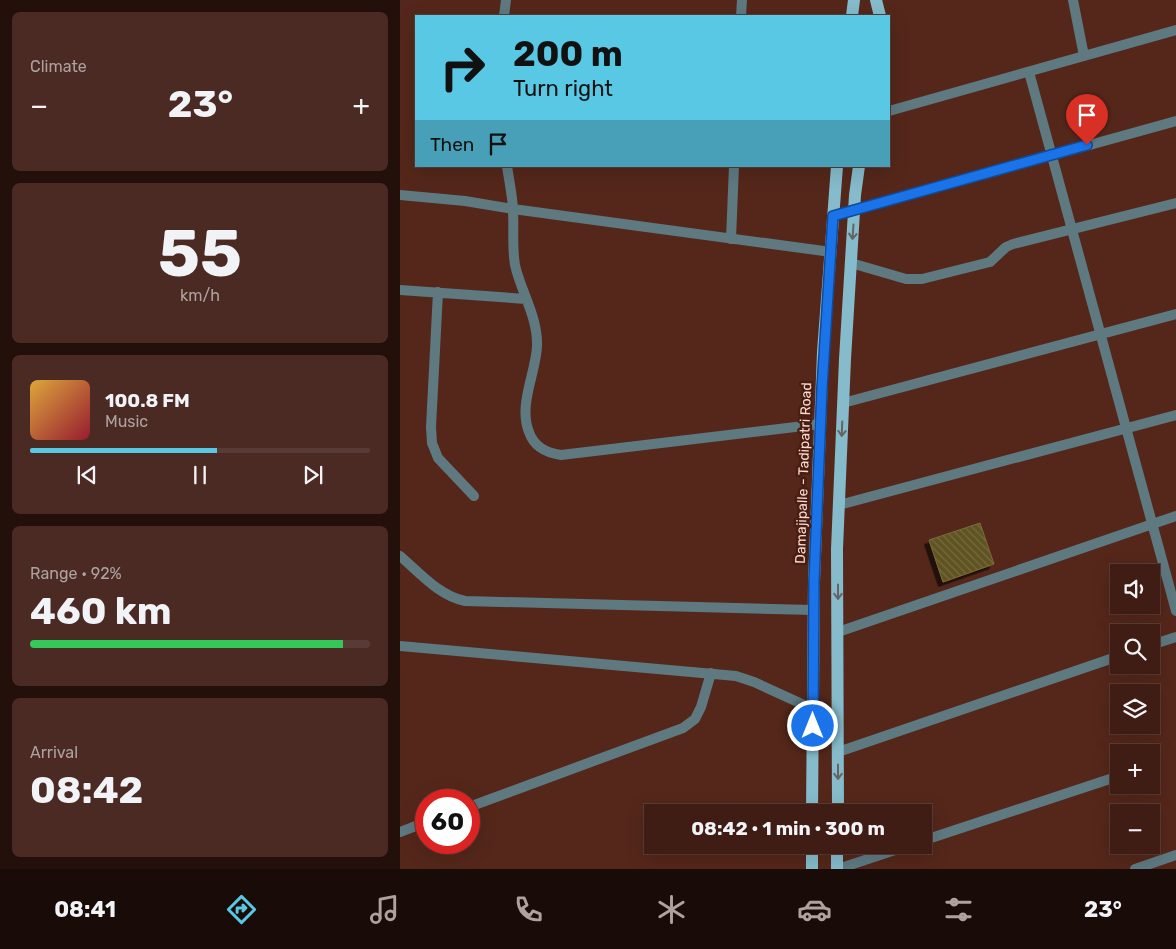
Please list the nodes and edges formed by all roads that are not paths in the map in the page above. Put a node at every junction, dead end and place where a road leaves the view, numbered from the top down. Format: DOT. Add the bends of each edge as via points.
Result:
graph roads {
  1 [pos="506,0"];
  2 [pos="742,0"];
  3 [pos="854,0"];
  4 [pos="876,0"];
  5 [pos="883,0"];
  6 [pos="1073,0"];
  7 [pos="504,15"];
  8 [pos="741,15"];
  9 [pos="852,15"];
  10 [pos="881,15"];
  11 [pos="881,15"];
  12 [pos="1176,30"];
  13 [pos="1084,56"];
  14 [pos="1028,72"];
  15 [pos="890,111"];
  16 [pos="1176,121"];
  17 [pos="1051,154"];
  18 [pos="507,167"];
  19 [pos="734,167"];
  20 [pos="837,167"];
  21 [pos="859,167"];
  22 [pos="400,195"];
  23 [pos="1176,203"];
  24 [pos="513,209"];
  25 [pos="854,210"];
  26 [pos="833,216"];
  27 [pos="1072,230"];
  28 [pos="731,239"];
  29 [pos="831,252"];
  30 [pos="851,262"];
  31 [pos="400,290"];
  32 [pos="438,292"];
  33 [pos="526,299"];
  34 [pos="1176,314"];
  35 [pos="1100,334"];
  36 [pos="843,403"];
  37 [pos="1176,415"];
  38 [pos="820,424"];
  39 [pos="1126,428"];
  40 [pos="474,496"];
  41 [pos="839,505"];
  42 [pos="1176,516"];
  43 [pos="1152,524"];
  44 [pos="400,556"];
  45 [pos="813,610"];
  46 [pos="1176,611"];
  47 [pos="838,632"];
  48 [pos="1176,637"];
  49 [pos="1160,642"];
  50 [pos="400,646"];
  51 [pos="1110,659"];
  52 [pos="711,673"];
  53 [pos="813,709"];
  54 [pos="838,752"];
  55 [pos="1110,779"];
  56 [pos="480,802"];
  57 [pos="812,804"];
  58 [pos="838,804"];
  59 [pos="415,826"];
  60 [pos="400,832"];
  61 [pos="932,838"];
  62 [pos="812,854"];
  63 [pos="837,854"];
  64 [pos="883,854"];
  65 [pos="1176,855"];
  66 [pos="812,869"];
  67 [pos="837,869"];
  68 [pos="1135,869"];
  1 -- 7 [label="street"];
  2 -- 8 [label="street"];
  3 -- 9 [label="main road"];
  4 -- 10 [label="main road"];
  5 -- 11 [label="main road"];
  6 -- 13 [label="street"];
  12 -- 13 [label="street"];
  13 -- 14 [label="street"];
  14 -- 15 [label="street"];
  14 -- 17 [label="street"];
  16 -- 17 [label="street"];
  17 -- 25 [label="street"];
  17 -- 27 [label="street"];
  18 -- 24 [label="street"];
  19 -- 28 [label="street"];
  20 -- 26 [label="main road, Damajipalle - Tadipatri Road"];
  21 -- 25 [label="main road"];
  22 -- 24 [label="street"];
  23 -- 27 [label="street"];
  24 -- 28 [label="street"];
  24 -- 33 [label="street" via="515,263"];
  25 -- 26 [label="street"];
  25 -- 30 [label="main road, one-way"];
  26 -- 29 [label="main road, Damajipalle - Tadipatri Road"];
  27 -- 30 [label="street" via="1013,244 990,262 922,279 906,279"];
  27 -- 35 [label="street"];
  28 -- 29 [label="street"];
  29 -- 38 [label="main road, Damajipalle - Tadipatri Road"];
  30 -- 36 [label="main road"];
  31 -- 32 [label="street"];
  32 -- 33 [label="street"];
  32 -- 40 [label="street" via="432,443 438,458"];
  33 -- 38 [label="street" via="535,323 537,348 526,419 529,434 541,449 561,455"];
  34 -- 35 [label="street"];
  35 -- 36 [label="street"];
  35 -- 39 [label="street"];
  36 -- 41 [label="main road, one-way"];
  37 -- 39 [label="street"];
  38 -- 45 [label="main road, Damajipalle - Tadipatri Road"];
  39 -- 41 [label="street"];
  39 -- 43 [label="street"];
  41 -- 47 [label="main road, one-way"];
  42 -- 43 [label="street"];
  43 -- 46 [label="street"];
  43 -- 47 [label="street"];
  44 -- 45 [label="street" via="444,593 465,601"];
  45 -- 53 [label="main road, Damajipalle - Tadipatri Road"];
  47 -- 54 [label="main road"];
  48 -- 49 [label="street"];
  50 -- 52 [label="street"];
  51 -- 54 [label="street"];
  52 -- 53 [label="street" via="754,682"];
  52 -- 56 [label="street" via="701,707 683,728"];
  53 -- 57 [label="main road, Damajipalle - Tadipatri Road"];
  54 -- 58 [label="main road, one-way"];
  55 -- 61 [label="street"];
  59 -- 60 [label="street"];
  62 -- 66 [label="main road"];
  63 -- 67 [label="main road"];
  64 -- 67 [label="street"];
  65 -- 68 [label="street"];
}
